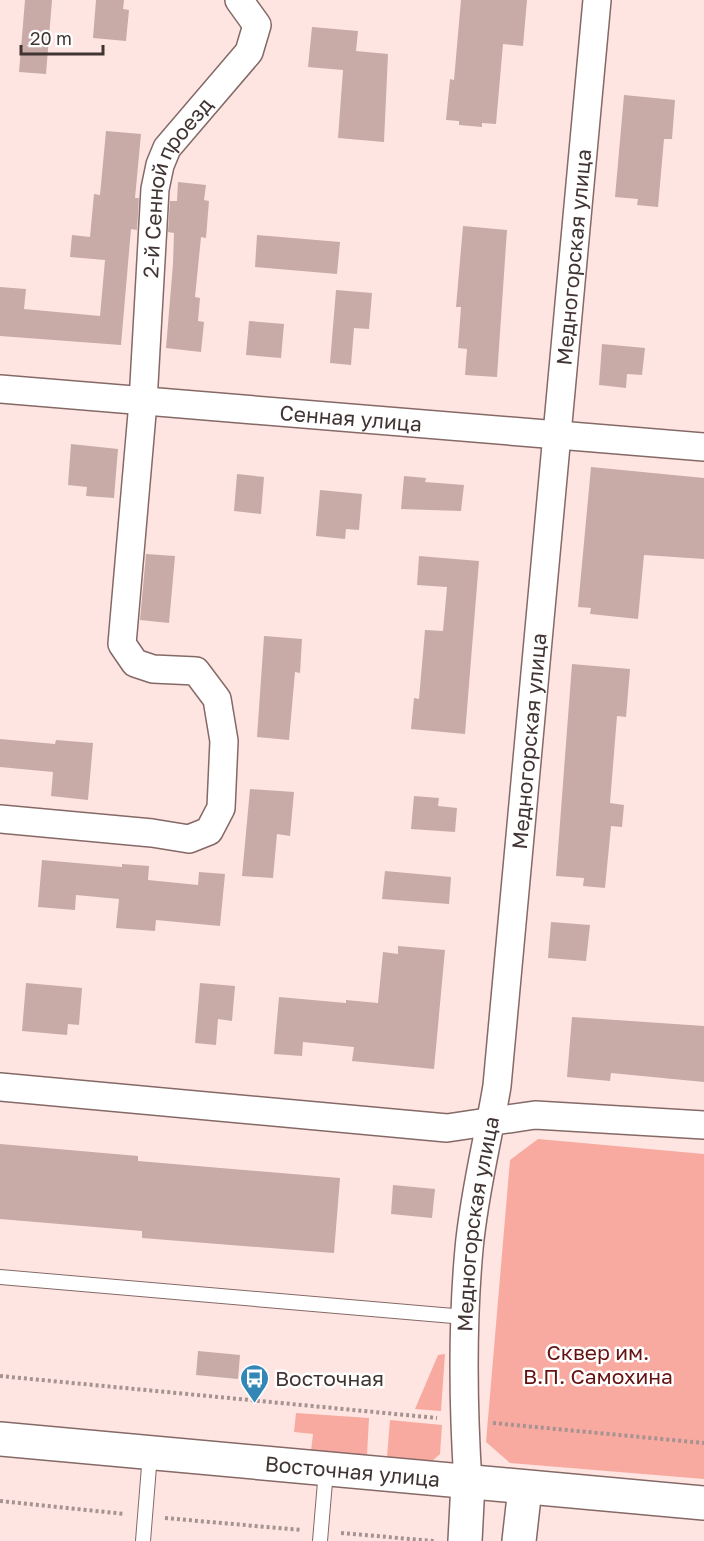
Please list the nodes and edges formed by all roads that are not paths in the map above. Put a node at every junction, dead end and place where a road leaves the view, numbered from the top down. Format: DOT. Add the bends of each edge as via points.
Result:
graph roads {
  1 [pos="239,0"];
  2 [pos="597,0"];
  3 [pos="0,389"];
  4 [pos="143,402"];
  5 [pos="555,433"];
  6 [pos="704,447"];
  7 [pos="0,819"];
  8 [pos="0,1087"];
  9 [pos="491,1121"];
  10 [pos="704,1125"];
  11 [pos="0,1277"];
  12 [pos="465,1317"];
  13 [pos="0,1439"];
  14 [pos="150,1454"];
  15 [pos="326,1470"];
  16 [pos="468,1483"];
  17 [pos="525,1488"];
  18 [pos="704,1503"];
  19 [pos="321,1536"];
  20 [pos="143,1541"];
  21 [pos="465,1541"];
  22 [pos="519,1541"];
  1 -- 4 [label="street, 2-й Сенной проезд" via="257,25 249,52 167,148 160,165 155,189"];
  2 -- 5 [label="street, Медногорская улица"];
  3 -- 4 [label="street, Сенная улица"];
  4 -- 5 [label="street, Сенная улица"];
  4 -- 7 [label="street" via="122,644 135,663 153,669 196,671 217,699 224,741 221,808 209,831 189,839"];
  5 -- 6 [label="street, Сенная улица"];
  5 -- 9 [label="street, Медногорская улица"];
  8 -- 9 [label="street" via="447,1128"];
  9 -- 10 [label="street" via="535,1115"];
  9 -- 12 [label="street, Медногорская улица" via="478,1180"];
  11 -- 12 [label="lane"];
  12 -- 16 [label="street, Медногорская улица"];
  13 -- 14 [label="main road, Восточная улица"];
  14 -- 15 [label="main road, Восточная улица"];
  14 -- 20 [label="lane"];
  15 -- 16 [label="main road, Восточная улица"];
  15 -- 19 [label="lane"];
  16 -- 17 [label="main road, Восточная улица"];
  16 -- 21 [label="main road"];
  17 -- 18 [label="main road, Восточная улица"];
  17 -- 22 [label="main road"];
}
